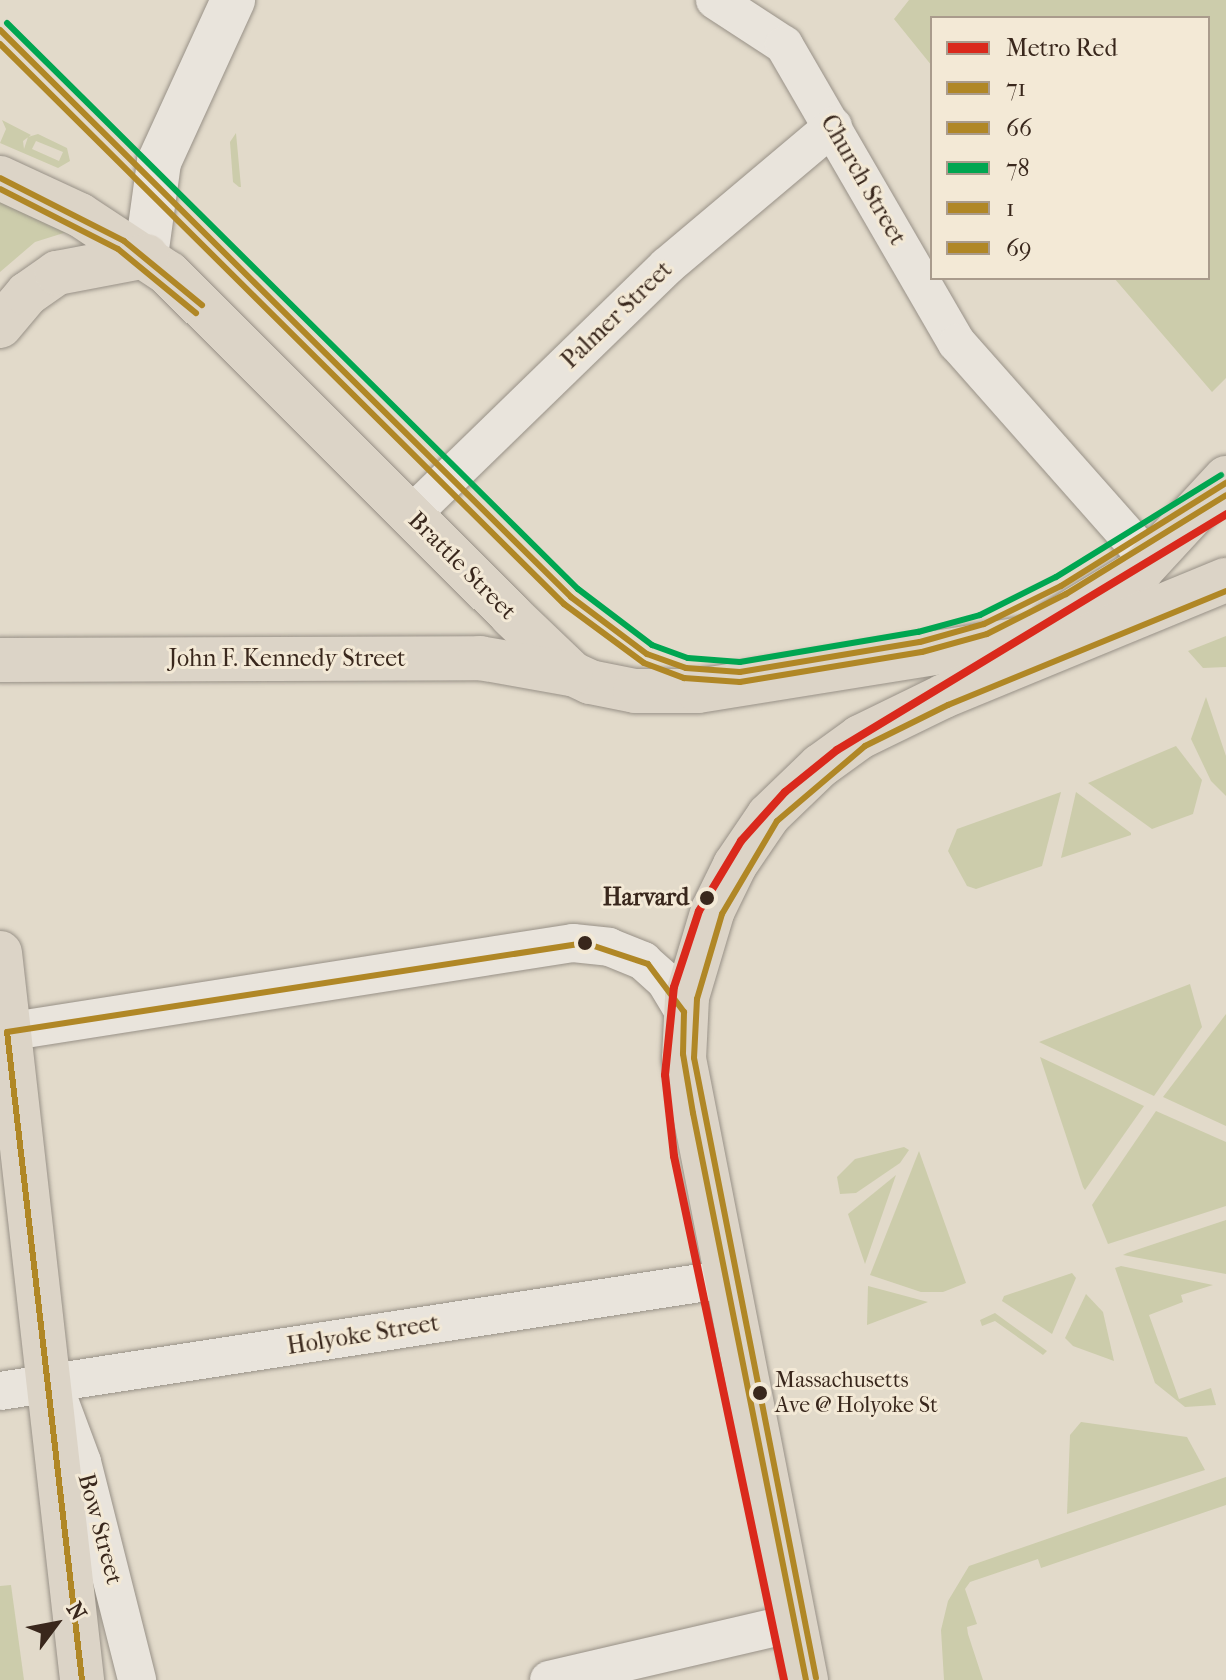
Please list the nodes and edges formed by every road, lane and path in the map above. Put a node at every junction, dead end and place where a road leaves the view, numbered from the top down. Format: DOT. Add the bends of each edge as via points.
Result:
graph roads {
  1 [pos="233,0"];
  2 [pos="715,0"];
  3 [pos="833,126"];
  4 [pos="0,178"];
  5 [pos="146,256"];
  6 [pos="0,326"];
  7 [pos="1226,478"];
  8 [pos="411,515"];
  9 [pos="1150,561"];
  10 [pos="1226,580"];
  11 [pos="1125,621"];
  12 [pos="1003,643"];
  13 [pos="0,660"];
  14 [pos="573,674"];
  15 [pos="0,953"];
  16 [pos="684,1012"];
  17 [pos="4,1033"];
  18 [pos="726,1279"];
  19 [pos="48,1385"];
  20 [pos="0,1391"];
  21 [pos="794,1623"];
  22 [pos="82,1680"];
  23 [pos="137,1680"];
  24 [pos="549,1680"];
  25 [pos="806,1680"];
  1 -- 5 [label="main road" via="159,162"];
  2 -- 3 [label="street, Church Street" via="784,45"];
  3 -- 8 [label="street, Palmer Street" via="667,266"];
  3 -- 9 [label="street, Church Street" via="968,358"];
  4 -- 5 [label="main road, Brattle Street" via="68,208"];
  5 -- 6 [label="main road" via="57,273 27,294"];
  5 -- 8 [label="main road, Brattle Street"];
  7 -- 9 [label="main road"];
  8 -- 14 [label="main road, Brattle Street"];
  9 -- 12 [label="main road" via="1080,610"];
  10 -- 11 [label="main road"];
  11 -- 12 [label="main road, Brattle Street"];
  11 -- 16 [label="main road" via="888,721 803,781 769,815 723,885"];
  12 -- 14 [label="main road, Brattle Street" via="681,692 614,689"];
  13 -- 14 [label="main road, John F. Kennedy Street" via="480,658 539,664"];
  15 -- 17 [label="main road"];
  16 -- 17 [label="street" via="666,982 643,961 609,947 573,943"];
  16 -- 18 [label="main road" via="686,1071"];
  17 -- 19 [label="main road"];
  18 -- 19 [label="street, Holyoke Street"];
  18 -- 21 [label="main road"];
  19 -- 20 [label="street, Holyoke Street"];
  19 -- 22 [label="main road"];
  19 -- 23 [label="street, Bow Street" via="67,1413 82,1462"];
  21 -- 24 [label="street"];
  21 -- 25 [label="main road"];
}
